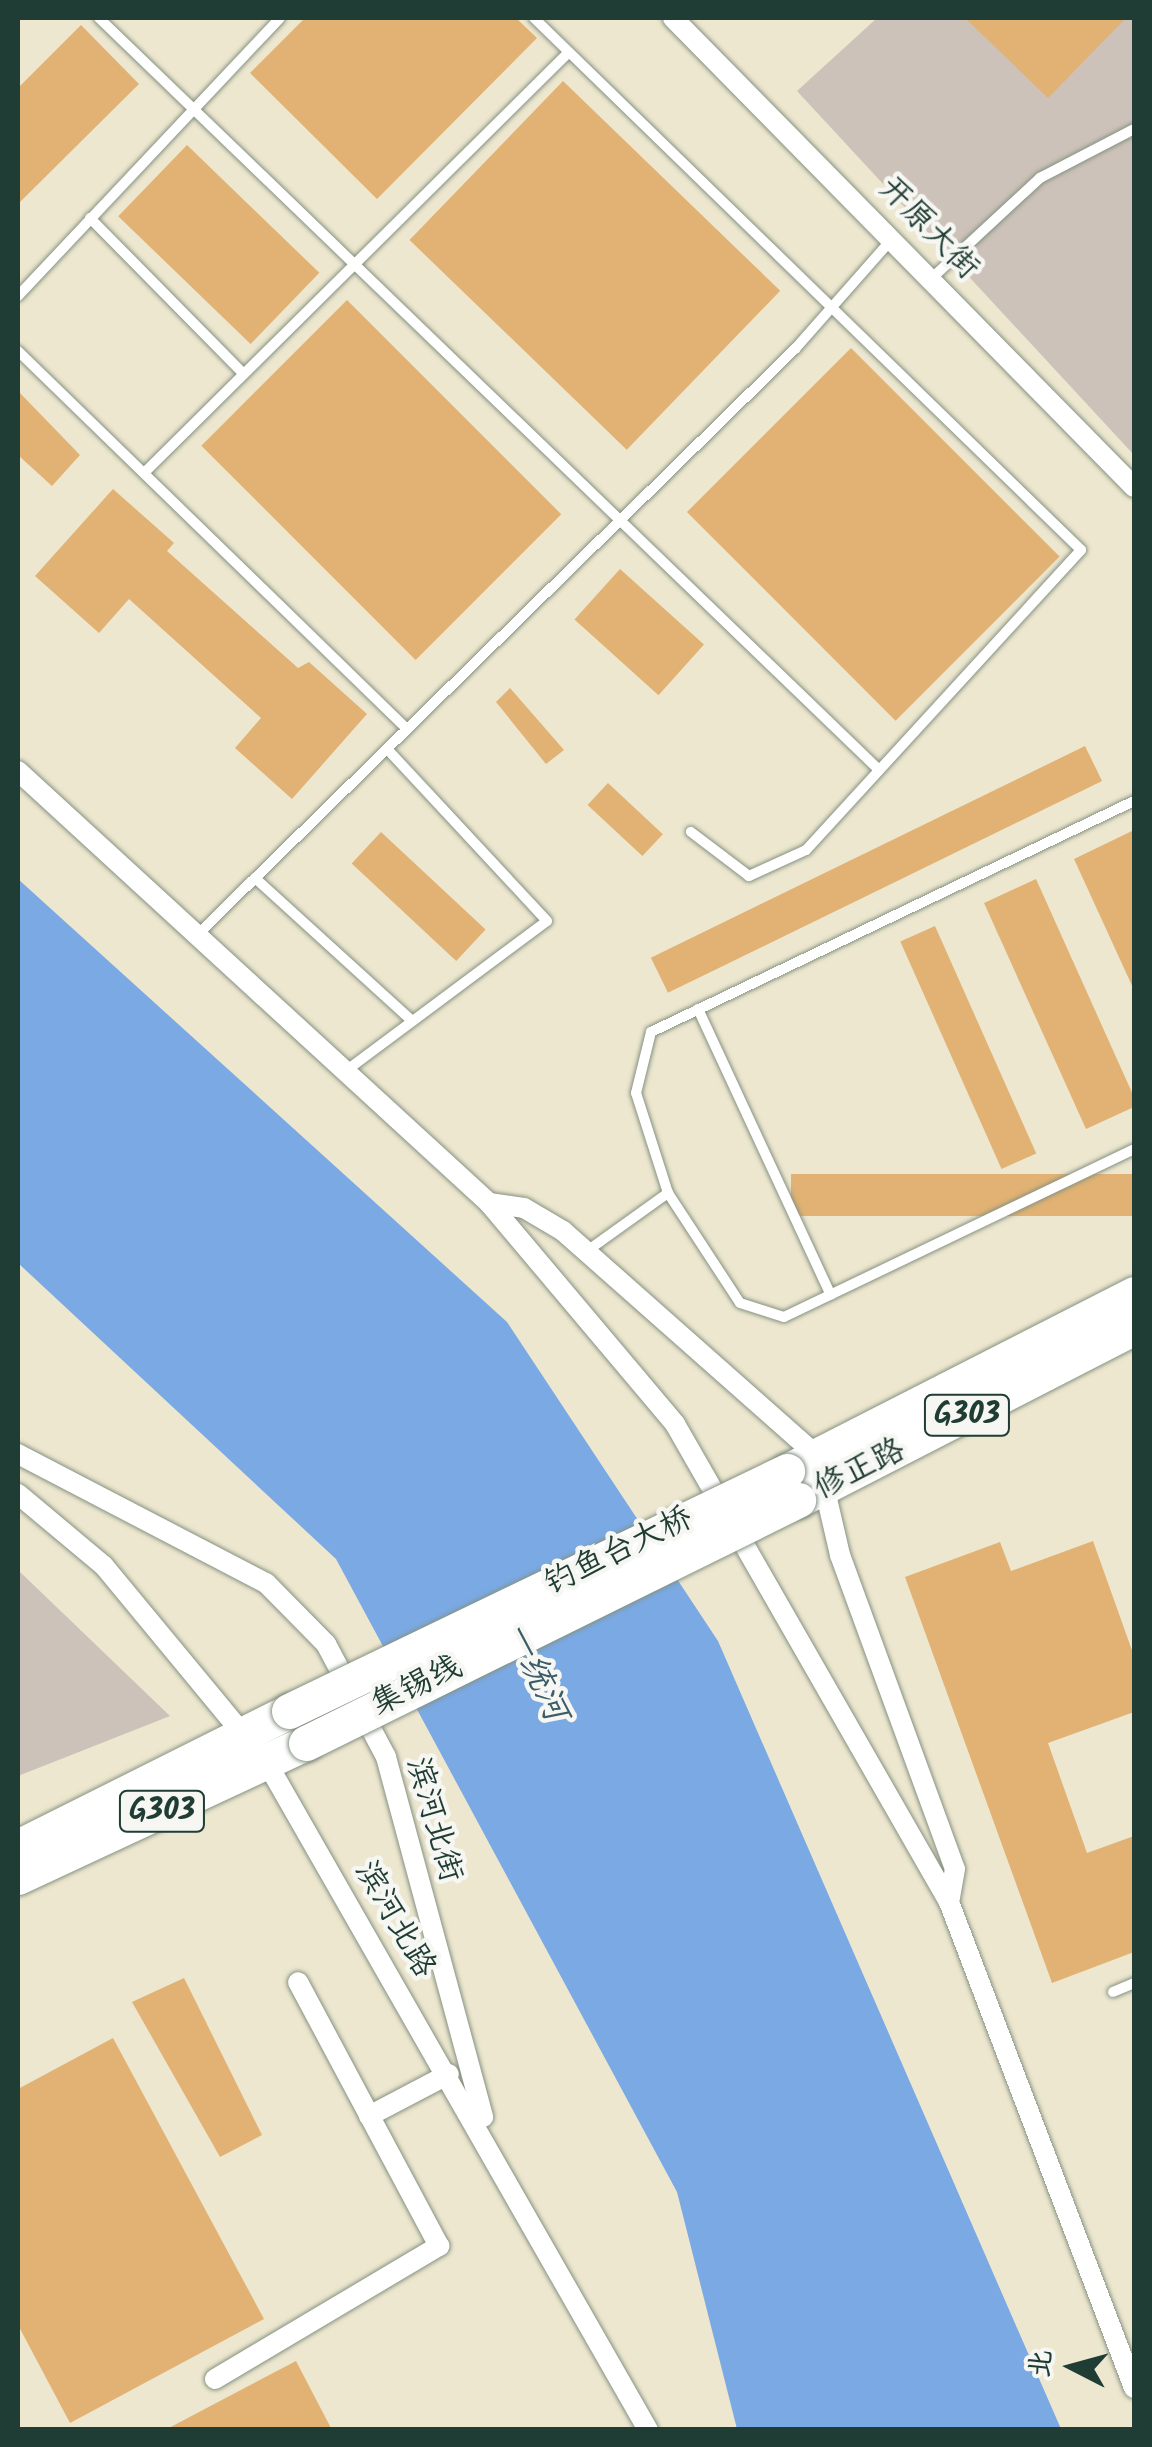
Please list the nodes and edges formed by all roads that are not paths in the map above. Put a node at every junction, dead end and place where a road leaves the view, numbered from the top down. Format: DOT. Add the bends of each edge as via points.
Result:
graph roads {
  1 [pos="98,18"];
  2 [pos="280,18"];
  3 [pos="534,18"];
  4 [pos="672,18"];
  5 [pos="569,52"];
  6 [pos="194,109"];
  7 [pos="1134,130"];
  8 [pos="90,218"];
  9 [pos="895,236"];
  10 [pos="354,264"];
  11 [pos="933,277"];
  12 [pos="18,296"];
  13 [pos="832,308"];
  14 [pos="18,351"];
  15 [pos="244,374"];
  16 [pos="144,473"];
  17 [pos="1134,487"];
  18 [pos="620,520"];
  19 [pos="407,729"];
  20 [pos="387,749"];
  21 [pos="879,770"];
  22 [pos="18,771"];
  23 [pos="1134,801"];
  24 [pos="690,832"];
  25 [pos="255,878"];
  26 [pos="198,934"];
  27 [pos="698,1009"];
  28 [pos="412,1021"];
  29 [pos="347,1070"];
  30 [pos="1134,1148"];
  31 [pos="668,1193"];
  32 [pos="488,1203"];
  33 [pos="586,1252"];
  34 [pos="831,1294"];
  35 [pos="1134,1321"];
  36 [pos="18,1454"];
  37 [pos="808,1478"];
  38 [pos="18,1494"];
  39 [pos="246,1731"];
  40 [pos="267,1762"];
  41 [pos="18,1847"];
  42 [pos="18,1877"];
  43 [pos="949,1902"];
  44 [pos="298,1982"];
  45 [pos="1134,1983"];
  46 [pos="1112,1992"];
  47 [pos="449,2074"];
  48 [pos="370,2116"];
  49 [pos="490,2143"];
  50 [pos="215,2379"];
  51 [pos="1134,2388"];
  52 [pos="648,2430"];
  1 -- 6 [label="lane"];
  2 -- 6 [label="lane"];
  3 -- 5 [label="lane"];
  4 -- 9 [label="street, 开原大街"];
  5 -- 10 [label="lane"];
  5 -- 13 [label="lane"];
  6 -- 8 [label="lane"];
  6 -- 10 [label="lane"];
  7 -- 11 [label="lane" via="1040,178"];
  8 -- 12 [label="lane"];
  8 -- 15 [label="lane"];
  9 -- 11 [label="street, 开原大街"];
  9 -- 13 [label="lane"];
  10 -- 15 [label="lane"];
  10 -- 18 [label="lane"];
  11 -- 17 [label="street, 开原大街"];
  13 -- 18 [label="lane"];
  13 -- 21 [label="lane" via="1080,550"];
  14 -- 16 [label="lane"];
  15 -- 16 [label="lane"];
  16 -- 19 [label="lane"];
  18 -- 19 [label="lane"];
  18 -- 21 [label="lane"];
  19 -- 20 [label="lane"];
  20 -- 25 [label="lane"];
  20 -- 28 [label="lane" via="547,920"];
  21 -- 24 [label="lane" via="806,850 749,876"];
  22 -- 26 [label="street"];
  23 -- 27 [label="lane"];
  25 -- 26 [label="lane"];
  25 -- 28 [label="lane"];
  26 -- 29 [label="street"];
  27 -- 31 [label="lane" via="651,1032 636,1092"];
  27 -- 34 [label="lane"];
  28 -- 29 [label="lane"];
  29 -- 32 [label="street"];
  30 -- 34 [label="lane"];
  31 -- 33 [label="lane"];
  31 -- 34 [label="lane" via="740,1303 784,1317"];
  32 -- 33 [label="street" via="524,1208"];
  32 -- 43 [label="street" via="675,1424"];
  33 -- 37 [label="street"];
  35 -- 37 [label="highway, 修正路 / G303"];
  36 -- 49 [label="street, 滨河北街" via="266,1583 326,1644 386,1757"];
  37 -- 39 [label="highway, 钓鱼台大桥 / G303, bridge"];
  37 -- 40 [label="highway, 集锡线 / G303, bridge"];
  37 -- 43 [label="street" via="955,1869"];
  38 -- 39 [label="street, 滨河北路" via="104,1566"];
  39 -- 40 [label="street, 滨河北路"];
  39 -- 41 [label="highway, G303"];
  40 -- 42 [label="highway, G303"];
  40 -- 47 [label="street, 滨河北路"];
  43 -- 51 [label="street"];
  44 -- 48 [label="street"];
  45 -- 46 [label="lane"];
  47 -- 48 [label="street"];
  47 -- 49 [label="street, 滨河北路"];
  48 -- 50 [label="street" via="439,2246"];
  49 -- 52 [label="street, 滨河北路"];
}
